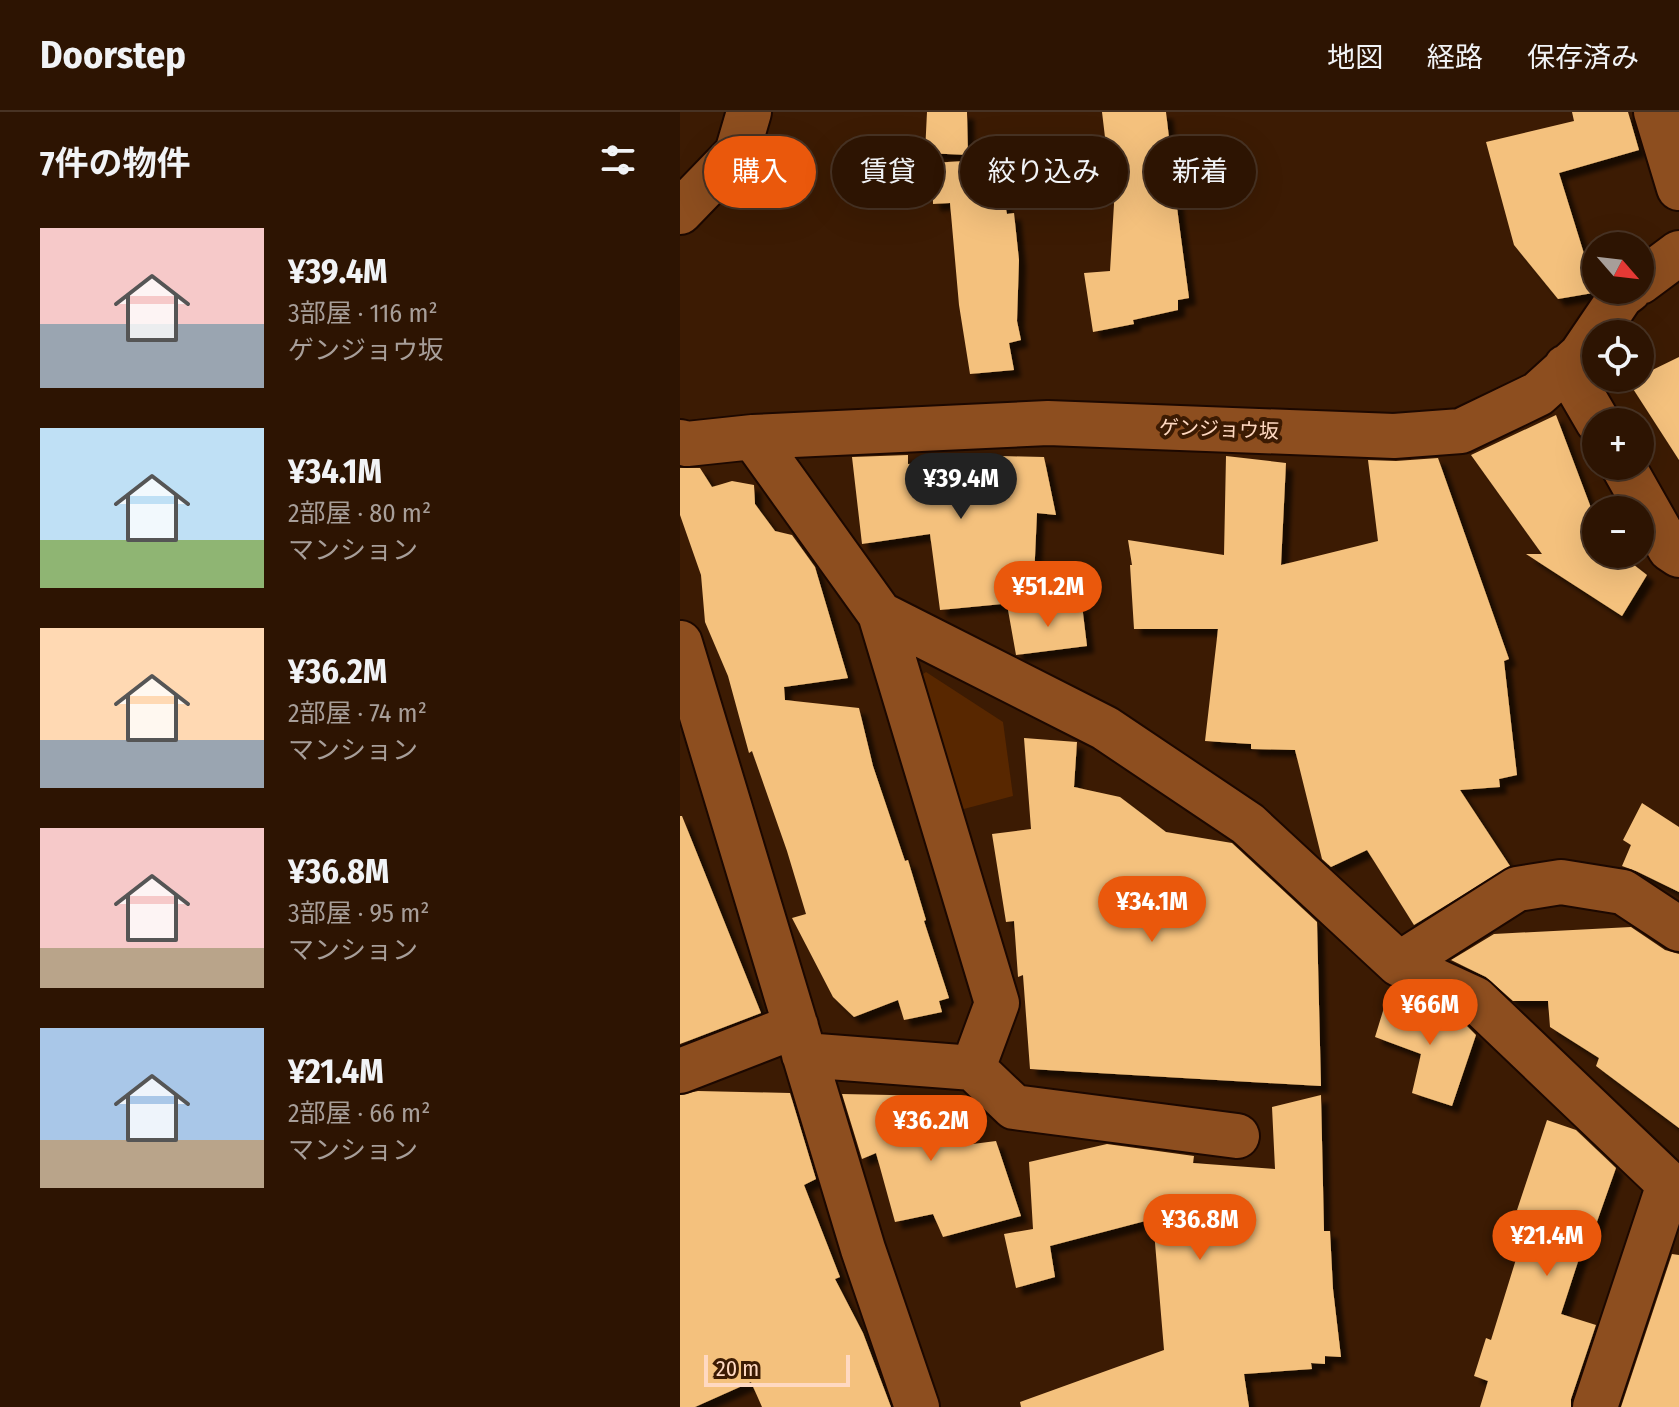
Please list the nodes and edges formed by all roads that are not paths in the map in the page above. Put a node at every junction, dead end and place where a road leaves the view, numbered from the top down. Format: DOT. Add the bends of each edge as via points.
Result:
graph roads {
  1 [pos="749,112"];
  2 [pos="1656,112"];
  3 [pos="1679,188"];
  4 [pos="680,212"];
  5 [pos="1679,253"];
  6 [pos="1654,272"];
  7 [pos="1616,304"];
  8 [pos="1566,367"];
  9 [pos="1590,408"];
  10 [pos="753,437"];
  11 [pos="680,442"];
  12 [pos="1631,480"];
  13 [pos="1679,555"];
  14 [pos="880,614"];
  15 [pos="680,643"];
  16 [pos="1679,929"];
  17 [pos="1399,964"];
  18 [pos="800,1040"];
  19 [pos="973,1068"];
  20 [pos="680,1071"];
  21 [pos="1237,1136"];
  22 [pos="1674,1186"];
  23 [pos="917,1407"];
  24 [pos="1595,1407"];
  1 -- 4 [label="street" via="737,153"];
  2 -- 3 [label="street"];
  5 -- 6 [label="street"];
  7 -- 8 [label="street, ゲンジョウ坂" via="1581,355"];
  8 -- 9 [label="street"];
  8 -- 10 [label="street, ゲンジョウ坂" via="1538,394 1461,431 1394,436 1048,423"];
  10 -- 11 [label="street, ゲンジョウ坂"];
  10 -- 14 [label="street"];
  12 -- 13 [label="street" via="1670,549"];
  14 -- 17 [label="street" via="1105,728 1235,815"];
  14 -- 19 [label="street" via="997,1003"];
  15 -- 18 [label="street"];
  16 -- 17 [label="street" via="1623,892 1561,882 1517,889"];
  17 -- 22 [label="street" via="1475,999"];
  18 -- 19 [label="street"];
  18 -- 20 [label="street"];
  18 -- 23 [label="street"];
  19 -- 21 [label="street" via="1014,1107"];
  22 -- 24 [label="street"];
}
